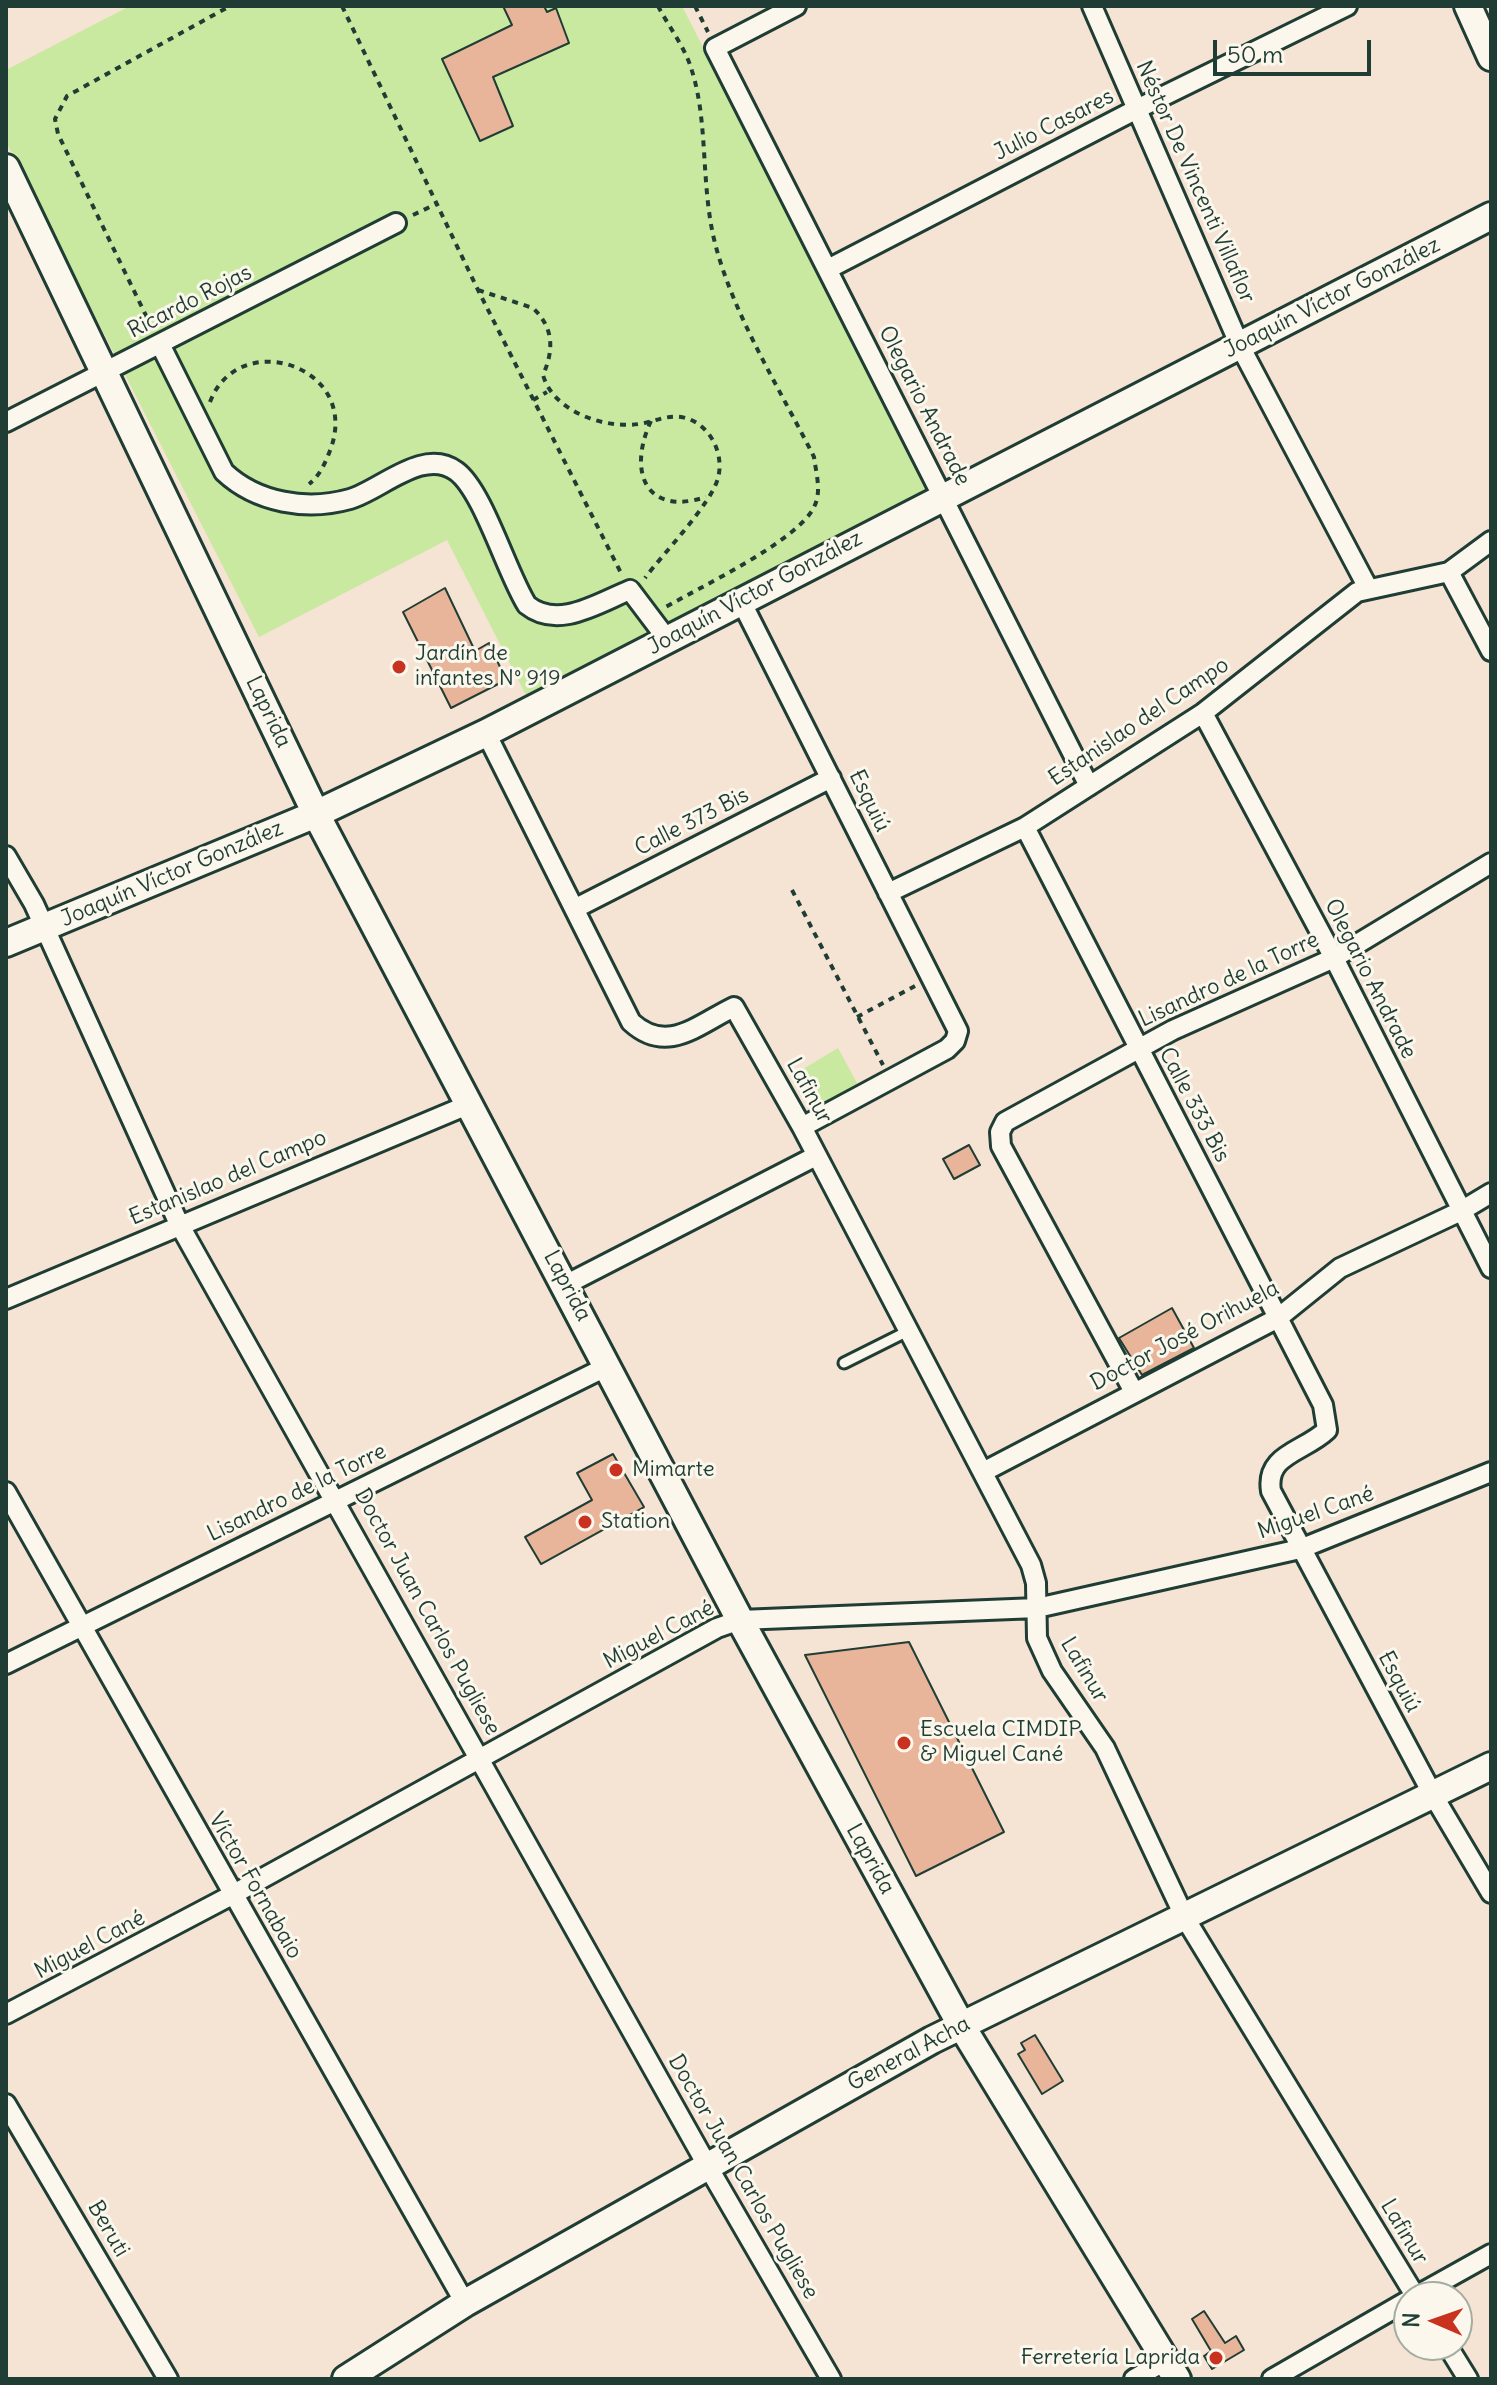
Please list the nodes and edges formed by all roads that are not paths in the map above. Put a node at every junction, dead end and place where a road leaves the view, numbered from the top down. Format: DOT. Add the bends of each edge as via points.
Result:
graph roads {
  1 [pos="796,6"];
  2 [pos="1092,6"];
  3 [pos="1347,6"];
  4 [pos="1468,6"];
  5 [pos="1491,57"];
  6 [pos="1137,109"];
  7 [pos="6,168"];
  8 [pos="1491,216"];
  9 [pos="396,223"];
  10 [pos="828,269"];
  11 [pos="160,344"];
  12 [pos="1240,346"];
  13 [pos="105,373"];
  14 [pos="6,422"];
  15 [pos="943,495"];
  16 [pos="1491,541"];
  17 [pos="1449,572"];
  18 [pos="1368,588"];
  19 [pos="741,601"];
  20 [pos="667,639"];
  21 [pos="1491,651"];
  22 [pos="1203,713"];
  23 [pos="486,733"];
  24 [pos="831,778"];
  25 [pos="1089,786"];
  26 [pos="316,814"];
  27 [pos="1025,827"];
  28 [pos="6,856"];
  29 [pos="1491,863"];
  30 [pos="888,893"];
  31 [pos="576,908"];
  32 [pos="44,928"];
  33 [pos="6,943"];
  34 [pos="1334,958"];
  35 [pos="1137,1049"];
  36 [pos="470,1104"];
  37 [pos="802,1127"];
  38 [pos="816,1156"];
  39 [pos="1491,1193"];
  40 [pos="1461,1211"];
  41 [pos="179,1224"];
  42 [pos="1491,1268"];
  43 [pos="567,1284"];
  44 [pos="6,1299"];
  45 [pos="1278,1318"];
  46 [pos="908,1331"];
  47 [pos="844,1363"];
  48 [pos="608,1366"];
  49 [pos="1134,1392"];
  50 [pos="983,1472"];
  51 [pos="1491,1472"];
  52 [pos="1271,1491"];
  53 [pos="6,1492"];
  54 [pos="337,1500"];
  55 [pos="1300,1549"];
  56 [pos="1037,1608"];
  57 [pos="740,1620"];
  58 [pos="80,1626"];
  59 [pos="6,1664"];
  60 [pos="481,1759"];
  61 [pos="1491,1766"];
  62 [pos="1433,1795"];
  63 [pos="1491,1893"];
  64 [pos="232,1895"];
  65 [pos="1185,1918"];
  66 [pos="6,2014"];
  67 [pos="961,2025"];
  68 [pos="6,2104"];
  69 [pos="707,2165"];
  70 [pos="1491,2254"];
  71 [pos="1405,2281"];
  72 [pos="1443,2281"];
  73 [pos="465,2303"];
  74 [pos="1393,2309"];
  75 [pos="1457,2361"];
  76 [pos="1171,2370"];
  77 [pos="168,2379"];
  78 [pos="346,2379"];
  79 [pos="831,2379"];
  80 [pos="1134,2379"];
  81 [pos="1272,2379"];
  82 [pos="1468,2379"];
  1 -- 10 [label="street, Olegario Andrade" via="715,48"];
  2 -- 6 [label="street, Néstor De Vincenti Villaflor"];
  3 -- 6 [label="street, Julio Casares"];
  4 -- 5 [label="street"];
  6 -- 10 [label="street, Julio Casares"];
  6 -- 12 [label="street, Néstor De Vincenti Villaflor"];
  7 -- 13 [label="street, Laprida"];
  8 -- 12 [label="street, Joaquín Víctor González"];
  9 -- 11 [label="street, Ricardo Rojas"];
  10 -- 15 [label="street, Olegario Andrade"];
  11 -- 13 [label="street, Ricardo Rojas"];
  11 -- 20 [label="street" via="224,472 237,484 274,499 327,504 426,464 446,465 468,483 519,593 537,614 566,616 630,590"];
  12 -- 15 [label="street, Joaquín Víctor González"];
  12 -- 18 [label="street, Néstor De Vincenti Villaflor"];
  13 -- 14 [label="street, Ricardo Rojas"];
  13 -- 26 [label="street, Laprida"];
  15 -- 19 [label="street, Joaquín Víctor González"];
  15 -- 25 [label="street, Olegario Andrade"];
  16 -- 17 [label="street, Estanislao del Campo"];
  17 -- 18 [label="street, Estanislao del Campo"];
  17 -- 21 [label="street"];
  18 -- 22 [label="street, Estanislao del Campo"];
  19 -- 20 [label="street, Joaquín Víctor González"];
  19 -- 24 [label="street, Esquiú"];
  20 -- 23 [label="street, Joaquín Víctor González"];
  22 -- 25 [label="street, Estanislao del Campo"];
  22 -- 34 [label="street, Olegario Andrade"];
  23 -- 26 [label="street, Joaquín Víctor González"];
  23 -- 31 [label="street"];
  24 -- 30 [label="street, Esquiú"];
  24 -- 31 [label="street, Calle 373 Bis"];
  25 -- 27 [label="street, Estanislao del Campo"];
  26 -- 32 [label="street, Joaquín Víctor González"];
  26 -- 36 [label="street, Laprida"];
  27 -- 30 [label="street, Estanislao del Campo"];
  27 -- 35 [label="street, Calle 333 Bis"];
  28 -- 32 [label="street, Doctor Juan Carlos Pugliese"];
  29 -- 34 [label="street, Lisandro de la Torre"];
  30 -- 37 [label="street, Esquiú" via="955,1021 955,1041"];
  31 -- 37 [label="street, Lafinur" via="631,1022 645,1036 674,1037 736,1005"];
  32 -- 33 [label="street, Joaquín Víctor González"];
  32 -- 41 [label="street, Doctor Juan Carlos Pugliese"];
  34 -- 35 [label="street, Lisandro de la Torre"];
  34 -- 40 [label="street, Olegario Andrade"];
  35 -- 45 [label="street, Calle 333 Bis"];
  35 -- 49 [label="street, Lisandro de la Torre" via="1005,1122 1000,1132 1001,1146"];
  36 -- 41 [label="street, Estanislao del Campo"];
  36 -- 43 [label="street, Laprida"];
  37 -- 38 [label="street, Lafinur"];
  38 -- 43 [label="street"];
  38 -- 46 [label="street, Lafinur"];
  39 -- 40 [label="street, Doctor José Orihuela"];
  40 -- 42 [label="street, Olegario Andrade"];
  40 -- 45 [label="street, Doctor José Orihuela" via="1340,1268"];
  41 -- 44 [label="street, Estanislao del Campo"];
  41 -- 54 [label="street, Doctor Juan Carlos Pugliese"];
  43 -- 48 [label="street, Laprida"];
  45 -- 49 [label="street, Doctor José Orihuela"];
  45 -- 52 [label="street, Calle 333 Bis" via="1323,1405 1327,1430 1273,1465"];
  46 -- 47 [label="lane"];
  46 -- 50 [label="street, Lafinur"];
  48 -- 54 [label="street, Lisandro de la Torre"];
  48 -- 57 [label="street, Laprida"];
  49 -- 50 [label="street, Doctor José Orihuela"];
  50 -- 56 [label="street, Lafinur" via="1031,1565"];
  51 -- 55 [label="street, Miguel Cané"];
  52 -- 55 [label="street, Esquiú"];
  53 -- 58 [label="street, Víctor Fornabaio"];
  54 -- 58 [label="street, Lisandro de la Torre"];
  54 -- 60 [label="street, Doctor Juan Carlos Pugliese"];
  55 -- 56 [label="street, Miguel Cané"];
  55 -- 62 [label="street, Esquiú"];
  56 -- 57 [label="street, Miguel Cané"];
  56 -- 65 [label="street, Lafinur" via="1037,1638 1052,1671 1105,1748"];
  57 -- 60 [label="street, Miguel Cané"];
  57 -- 67 [label="street, Laprida"];
  58 -- 59 [label="street, Lisandro de la Torre"];
  58 -- 64 [label="street, Víctor Fornabaio"];
  60 -- 64 [label="street, Miguel Cané"];
  60 -- 69 [label="street, Doctor Juan Carlos Pugliese"];
  61 -- 62 [label="street, General Acha"];
  62 -- 63 [label="street, Esquiú"];
  62 -- 65 [label="street, General Acha"];
  64 -- 66 [label="street, Miguel Cané"];
  64 -- 73 [label="street, Víctor Fornabaio"];
  65 -- 67 [label="street, General Acha"];
  65 -- 71 [label="street, Lafinur"];
  67 -- 69 [label="street, General Acha"];
  67 -- 76 [label="street, Laprida"];
  68 -- 77 [label="street, Beruti"];
  69 -- 73 [label="street, General Acha"];
  69 -- 79 [label="street, Doctor Juan Carlos Pugliese"];
  70 -- 72 [label="street"];
  73 -- 78 [label="street, General Acha"];
  74 -- 81 [label="street"];
  75 -- 82 [label="street"];
  76 -- 80 [label="street"];
}
